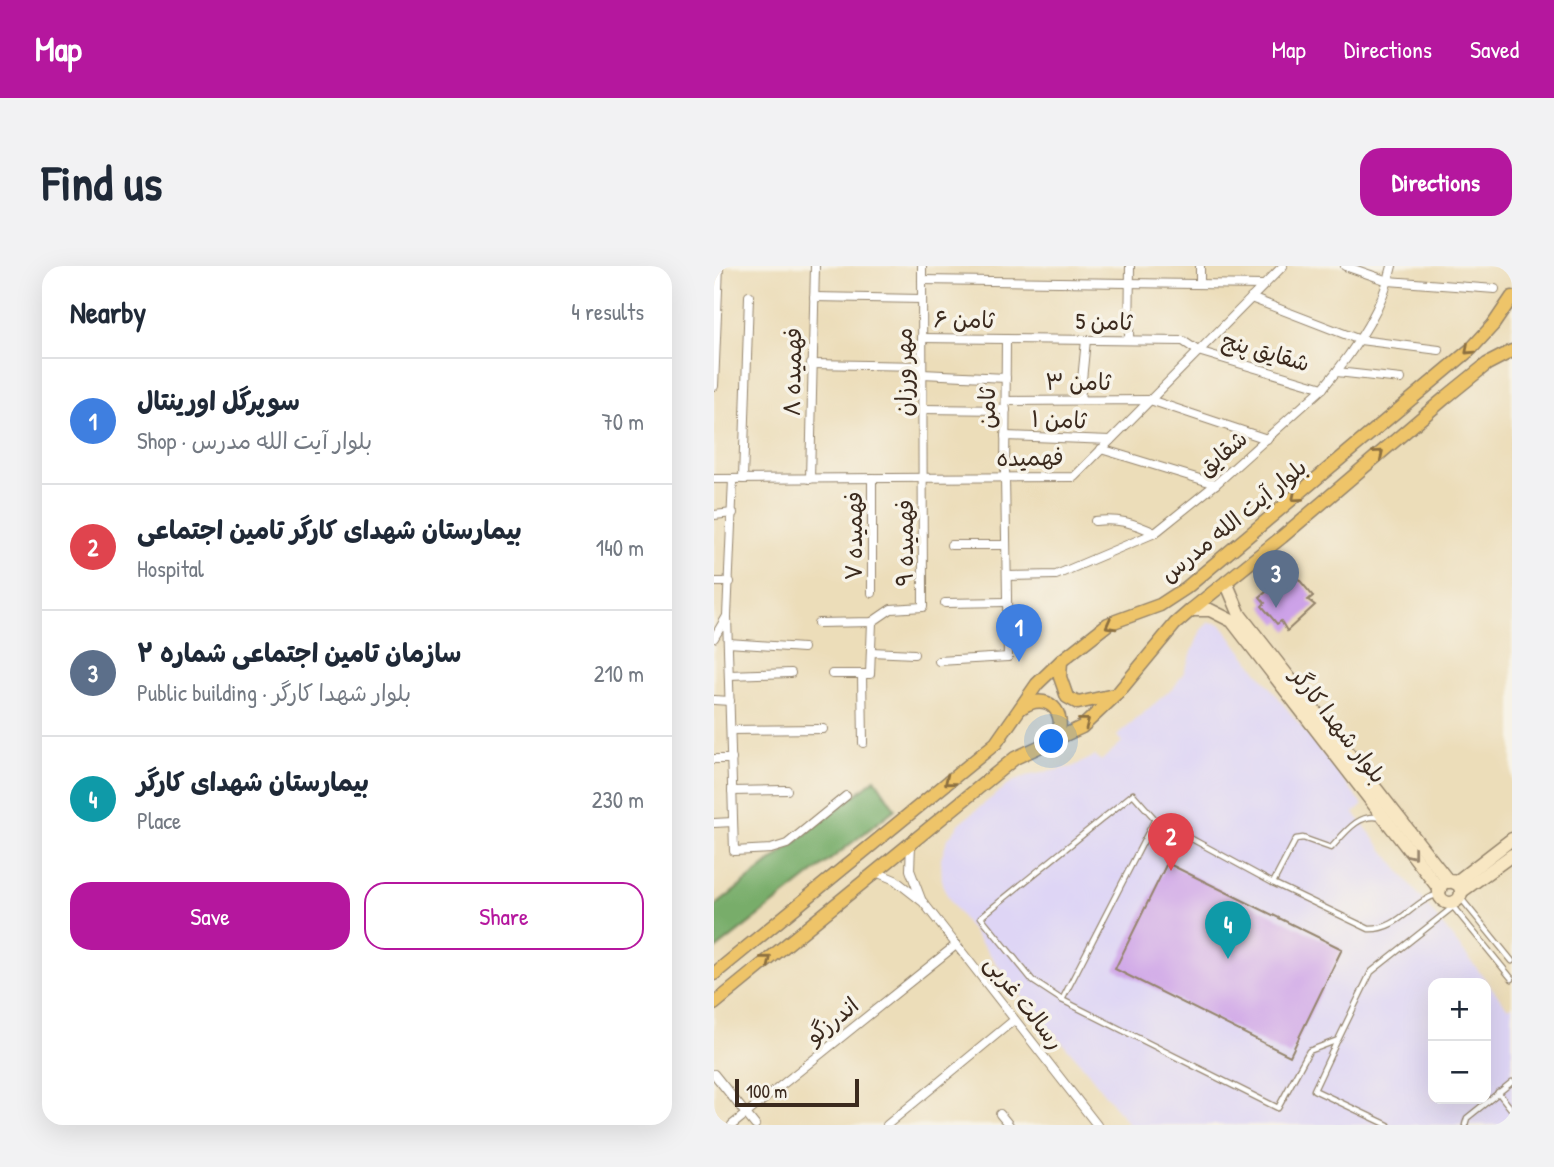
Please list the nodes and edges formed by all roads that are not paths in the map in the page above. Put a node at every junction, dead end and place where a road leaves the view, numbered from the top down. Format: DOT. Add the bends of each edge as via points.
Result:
graph roads {
  1 [pos="719,266"];
  2 [pos="815,266"];
  3 [pos="922,266"];
  4 [pos="1130,266"];
  5 [pos="1200,266"];
  6 [pos="1283,266"];
  7 [pos="1345,266"];
  8 [pos="1392,266"];
  9 [pos="922,280"];
  10 [pos="1388,281"];
  11 [pos="1129,283"];
  12 [pos="1200,285"];
  13 [pos="1263,285"];
  14 [pos="1495,289"];
  15 [pos="749,296"];
  16 [pos="1512,297"];
  17 [pos="814,298"];
  18 [pos="1251,298"];
  19 [pos="922,299"];
  20 [pos="922,338"];
  21 [pos="1006,339"];
  22 [pos="1086,340"];
  23 [pos="1360,340"];
  24 [pos="1129,341"];
  25 [pos="1439,350"];
  26 [pos="1198,351"];
  27 [pos="1512,351"];
  28 [pos="811,364"];
  29 [pos="922,370"];
  30 [pos="1337,372"];
  31 [pos="1006,377"];
  32 [pos="1401,379"];
  33 [pos="714,386"];
  34 [pos="1323,388"];
  35 [pos="1150,400"];
  36 [pos="1080,401"];
  37 [pos="1006,406"];
  38 [pos="923,409"];
  39 [pos="1005,436"];
  40 [pos="1267,439"];
  41 [pos="1110,440"];
  42 [pos="1101,449"];
  43 [pos="1005,477"];
  44 [pos="810,478"];
  45 [pos="872,478"];
  46 [pos="923,478"];
  47 [pos="714,479"];
  48 [pos="738,479"];
  49 [pos="1216,484"];
  50 [pos="733,513"];
  51 [pos="714,515"];
  52 [pos="1095,521"];
  53 [pos="1155,533"];
  54 [pos="951,545"];
  55 [pos="1006,545"];
  56 [pos="1007,576"];
  57 [pos="714,582"];
  58 [pos="730,582"];
  59 [pos="1226,582"];
  60 [pos="872,593"];
  61 [pos="1007,602"];
  62 [pos="945,603"];
  63 [pos="1191,610"];
  64 [pos="727,616"];
  65 [pos="872,622"];
  66 [pos="818,623"];
  67 [pos="714,638"];
  68 [pos="728,643"];
  69 [pos="803,648"];
  70 [pos="871,652"];
  71 [pos="914,654"];
  72 [pos="939,661"];
  73 [pos="1061,661"];
  74 [pos="791,673"];
  75 [pos="832,674"];
  76 [pos="862,674"];
  77 [pos="729,675"];
  78 [pos="1118,694"];
  79 [pos="714,700"];
  80 [pos="730,701"];
  81 [pos="1020,708"];
  82 [pos="823,729"];
  83 [pos="731,730"];
  84 [pos="1056,740"];
  85 [pos="863,743"];
  86 [pos="714,759"];
  87 [pos="732,759"];
  88 [pos="788,790"];
  89 [pos="732,791"];
  90 [pos="846,796"];
  91 [pos="1155,819"];
  92 [pos="1386,820"];
  93 [pos="733,822"];
  94 [pos="714,823"];
  95 [pos="1512,839"];
  96 [pos="911,844"];
  97 [pos="1512,855"];
  98 [pos="876,872"];
  99 [pos="1273,883"];
  100 [pos="1449,894"];
  101 [pos="923,902"];
  102 [pos="956,946"];
  103 [pos="1512,961"];
  104 [pos="714,974"];
  105 [pos="1512,979"];
  106 [pos="1062,1000"];
  107 [pos="714,1003"];
  108 [pos="1014,1020"];
  109 [pos="1338,1040"];
  110 [pos="714,1074"];
  111 [pos="1512,1082"];
  112 [pos="1498,1092"];
  113 [pos="1512,1110"];
  114 [pos="747,1114"];
  115 [pos="1000,1114"];
  116 [pos="732,1125"];
  117 [pos="755,1125"];
  118 [pos="887,1125"];
  119 [pos="1009,1125"];
  120 [pos="1097,1125"];
  121 [pos="1388,1125"];
  122 [pos="1465,1125"];
  1 -- 33 [label="street"];
  2 -- 17 [label="street, فهمیده ۸"];
  3 -- 9 [label="street, مهر ورزان"];
  4 -- 11 [label="street"];
  5 -- 12 [label="street"];
  6 -- 13 [label="street, فهمیده"];
  7 -- 10 [label="street"];
  8 -- 10 [label="street, شقایق"];
  9 -- 11 [label="street"];
  9 -- 19 [label="street, مهر ورزان"];
  10 -- 14 [label="street"];
  10 -- 23 [label="street, شقایق"];
  11 -- 12 [label="street"];
  11 -- 24 [label="street"];
  12 -- 13 [label="street"];
  13 -- 18 [label="street, فهمیده"];
  15 -- 48 [label="street"];
  16 -- 73 [label="main road, بلوار آیت الله مدرس, one-way" via="1471,349 1186,588 1160,605 1108,624"];
  17 -- 19 [label="street"];
  17 -- 28 [label="street, فهمیده ۸"];
  18 -- 23 [label="street"];
  18 -- 26 [label="street, فهمیده"];
  19 -- 20 [label="street, مهر ورزان"];
  20 -- 21 [label="street, ثامن ۶"];
  20 -- 29 [label="street, مهر ورزان"];
  21 -- 22 [label="street, ثامن 5"];
  21 -- 31 [label="street, ثامن"];
  22 -- 24 [label="street, ثامن 5"];
  22 -- 36 [label="street"];
  23 -- 25 [label="street"];
  23 -- 30 [label="street, شقایق"];
  24 -- 26 [label="street, ثامن 5" via="1182,341"];
  26 -- 34 [label="street, شقایق پنج"];
  26 -- 35 [label="street, فهمیده"];
  59 -- 27 [label="main road, بلوار آیت الله مدرس, one-way" via="1487,364"];
  28 -- 29 [label="street"];
  28 -- 44 [label="street, فهمیده ۸"];
  29 -- 31 [label="street"];
  29 -- 38 [label="street, مهر ورزان"];
  30 -- 32 [label="street"];
  30 -- 34 [label="street, شقایق"];
  31 -- 37 [label="street, ثامن"];
  34 -- 40 [label="street, شقایق"];
  35 -- 36 [label="street, ثامن ۳"];
  35 -- 40 [label="street, ثامن ۳"];
  35 -- 41 [label="street, فهمیده"];
  36 -- 37 [label="street, ثامن ۳"];
  37 -- 38 [label="street, ثامن ۳"];
  37 -- 39 [label="street, ثامن"];
  38 -- 46 [label="street, مهر ورزان"];
  39 -- 41 [label="street, ثامن ۱"];
  39 -- 43 [label="street, ثامن"];
  40 -- 49 [label="street, شقایق"];
  41 -- 42 [label="street, فهمیده"];
  42 -- 43 [label="street, فهمیده" via="1074,477"];
  42 -- 49 [label="street"];
  43 -- 46 [label="street, فهمیده"];
  43 -- 55 [label="street, ثامن"];
  44 -- 45 [label="street, فهمیده"];
  44 -- 48 [label="street, فهمیده"];
  45 -- 46 [label="street, فهمیده"];
  45 -- 60 [label="street, فهمیده ۷"];
  46 -- 65 [label="street, فهمیده ۹" via="923,607 891,609"];
  47 -- 48 [label="street, فهمیده"];
  48 -- 50 [label="street"];
  49 -- 53 [label="street, شقایق"];
  50 -- 51 [label="street"];
  50 -- 58 [label="street"];
  52 -- 53 [label="street" via="1130,522"];
  53 -- 56 [label="street, شقایق" via="1056,575"];
  54 -- 55 [label="street"];
  55 -- 56 [label="street, ثامن"];
  56 -- 61 [label="street, ثامن"];
  57 -- 58 [label="street"];
  58 -- 64 [label="street"];
  59 -- 63 [label="main road, بلوار آیت الله مدرس"];
  59 -- 100 [label="street, بلوار شهدا کارگر" via="1240,615"];
  61 -- 62 [label="street"];
  61 -- 72 [label="street, ثامن" via="1008,656"];
  63 -- 78 [label="main road, بلوار آیت الله مدرس"];
  63 -- 92 [label="street, بلوار شهدا کارگر" via="1210,610 1232,621"];
  64 -- 67 [label="street"];
  64 -- 68 [label="street"];
  65 -- 66 [label="street"];
  65 -- 70 [label="street"];
  68 -- 69 [label="street"];
  68 -- 77 [label="street"];
  70 -- 71 [label="street"];
  70 -- 76 [label="street" via="870,674"];
  73 -- 78 [label="main road" via="1060,677 1067,698 1078,703"];
  73 -- 81 [label="main road, بلوار آیت الله مدرس"];
  74 -- 77 [label="street"];
  75 -- 76 [label="street"];
  76 -- 85 [label="street"];
  77 -- 80 [label="street"];
  84 -- 78 [label="main road, بلوار آیت الله مدرس, one-way" via="1082,727"];
  79 -- 80 [label="street"];
  80 -- 83 [label="street"];
  81 -- 84 [label="main road" via="1042,701 1053,706 1060,717"];
  81 -- 104 [label="main road, بلوار آیت الله مدرس, one-way" via="996,743"];
  82 -- 83 [label="street"];
  83 -- 87 [label="street"];
  84 -- 96 [label="main road, بلوار آیت الله مدرس" via="1015,758"];
  86 -- 87 [label="street"];
  87 -- 89 [label="street"];
  88 -- 89 [label="street"];
  89 -- 93 [label="street"];
  90 -- 93 [label="street" via="788,844 771,849 734,851"];
  91 -- 99 [label="lane"];
  91 -- 106 [label="lane"];
  91 -- 106 [label="lane" via="1133,794 981,917 1033,981"];
  92 -- 99 [label="lane" via="1362,819 1331,848 1296,839"];
  92 -- 100 [label="street, بلوار شهدا کارگر, one-way"];
  93 -- 94 [label="street"];
  95 -- 100 [label="street"];
  96 -- 98 [label="main road, بلوار آیت الله مدرس"];
  96 -- 101 [label="street, رسالت غربی" via="910,870"];
  97 -- 100 [label="street"];
  98 -- 101 [label="street, رسالت غربی"];
  107 -- 98 [label="main road, بلوار آیت الله مدرس, one-way"];
  99 -- 100 [label="lane" via="1369,929 1396,923"];
  100 -- 103 [label="lane, بلوار شهدا کارگر"];
  100 -- 105 [label="lane, بلوار شهدا کارگر"];
  100 -- 109 [label="lane" via="1371,972"];
  101 -- 102 [label="street, رسالت غربی"];
  102 -- 108 [label="street, رسالت غربی"];
  102 -- 114 [label="street, اندرزگو"];
  106 -- 109 [label="lane" via="1278,1108 1309,1051"];
  108 -- 118 [label="street"];
  108 -- 120 [label="street, رسالت غربی"];
  109 -- 121 [label="lane" via="1314,1090"];
  110 -- 114 [label="street"];
  111 -- 112 [label="lane"];
  112 -- 113 [label="lane"];
  112 -- 122 [label="lane" via="1467,1118"];
  114 -- 116 [label="street, اندرزگو"];
  114 -- 117 [label="street"];
  115 -- 119 [label="street"];
}
